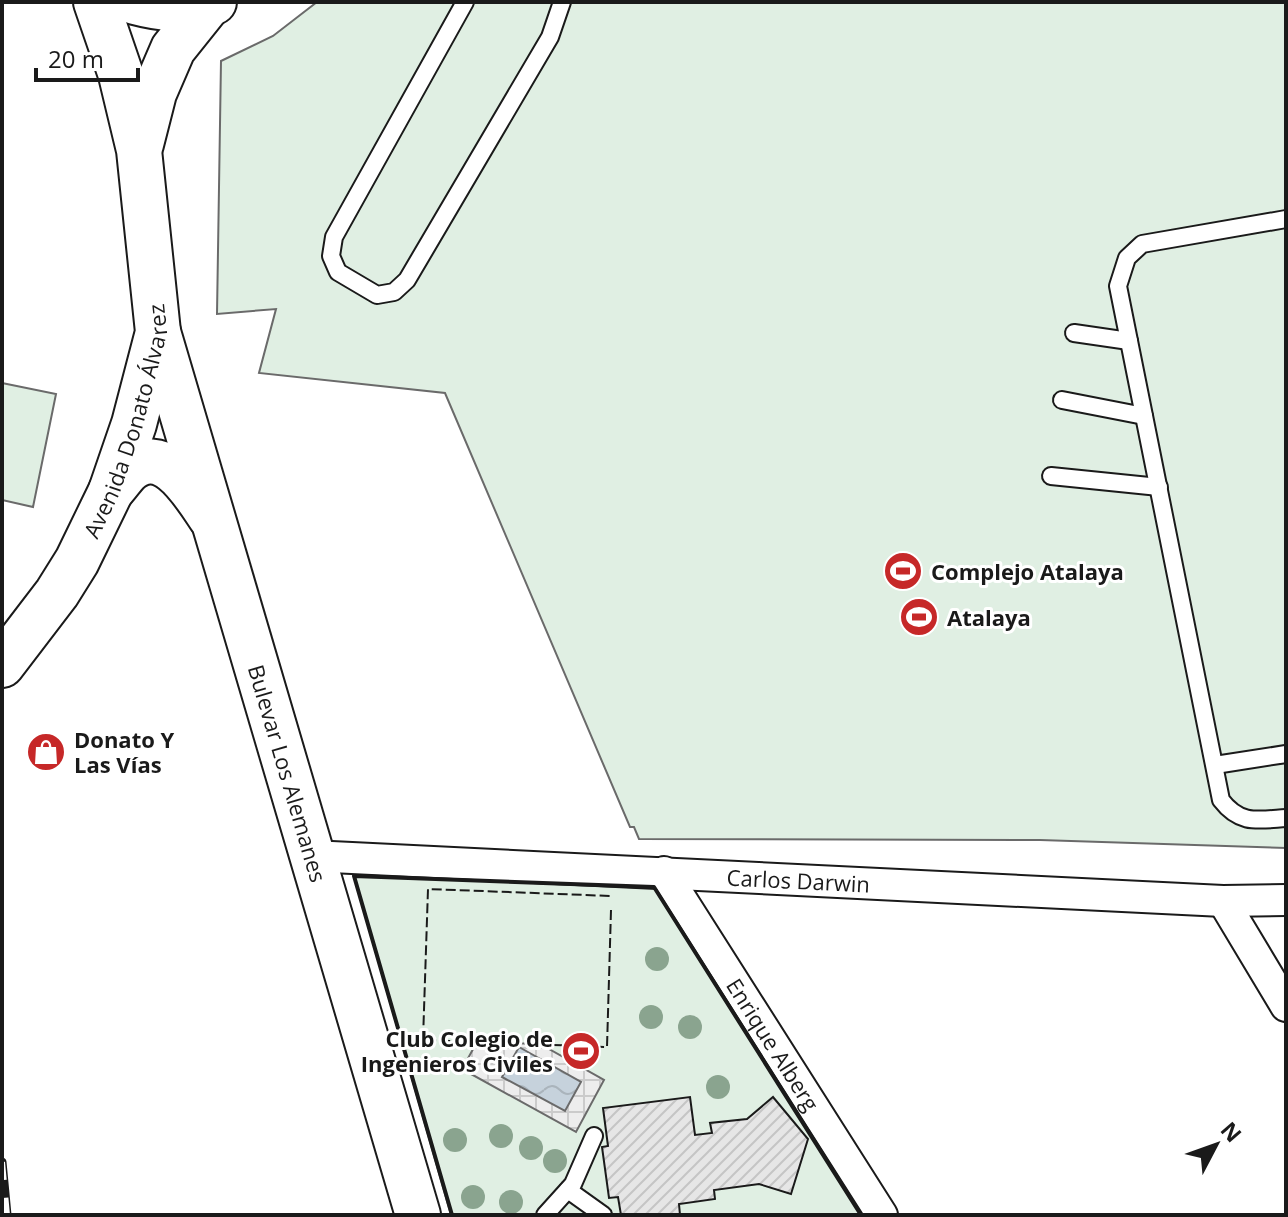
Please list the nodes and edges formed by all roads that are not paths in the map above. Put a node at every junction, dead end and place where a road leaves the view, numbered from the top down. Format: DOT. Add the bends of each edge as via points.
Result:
graph roads {
  1 [pos="96,2"];
  2 [pos="135,2"];
  3 [pos="465,2"];
  4 [pos="562,2"];
  5 [pos="211,3"];
  6 [pos="139,150"];
  7 [pos="1286,219"];
  8 [pos="158,332"];
  9 [pos="1074,333"];
  10 [pos="1129,341"];
  11 [pos="1062,400"];
  12 [pos="1144,416"];
  13 [pos="1051,476"];
  14 [pos="1159,487"];
  15 [pos="111,491"];
  16 [pos="211,518"];
  17 [pos="2,665"];
  18 [pos="1286,754"];
  19 [pos="1215,765"];
  20 [pos="1286,818"];
  21 [pos="311,856"];
  22 [pos="664,872"];
  23 [pos="1286,900"];
  24 [pos="1223,901"];
  25 [pos="1286,1006"];
  26 [pos="594,1136"];
  27 [pos="568,1190"];
  28 [pos="418,1215"];
  29 [pos="545,1215"];
  30 [pos="603,1215"];
  31 [pos="882,1215"];
  1 -- 6 [label="main road, Avenida Donato Álvarez"];
  2 -- 5 [label="main road" via="172,9"];
  3 -- 4 [label="lane" via="334,237 331,256 338,272 377,295 394,292 407,280 550,37"];
  5 -- 6 [label="main road, Avenida Donato Álvarez" via="173,49"];
  6 -- 8 [label="main road, Avenida Donato Álvarez"];
  7 -- 10 [label="lane" via="1142,244 1127,258 1118,286"];
  8 -- 15 [label="main road, Avenida Donato Álvarez"];
  8 -- 16 [label="main road, Bulevar Los Alemanes"];
  9 -- 10 [label="lane"];
  10 -- 12 [label="lane"];
  11 -- 12 [label="lane"];
  12 -- 14 [label="lane"];
  13 -- 14 [label="lane"];
  14 -- 19 [label="lane"];
  15 -- 16 [label="main road" via="140,464 157,462 182,479"];
  15 -- 17 [label="main road, Avenida Donato Álvarez" via="57,593"];
  16 -- 21 [label="main road, Bulevar Los Alemanes"];
  18 -- 19 [label="lane"];
  19 -- 20 [label="lane" via="1221,800 1231,812 1249,820"];
  21 -- 22 [label="street, Carlos Darwin"];
  21 -- 28 [label="main road, Bulevar Los Alemanes"];
  22 -- 24 [label="street, Carlos Darwin"];
  22 -- 31 [label="street, Enrique Alberg"];
  23 -- 24 [label="street, Carlos Darwin"];
  24 -- 25 [label="street"];
  26 -- 27 [label="lane"];
  27 -- 29 [label="lane"];
  27 -- 30 [label="lane"];
}
